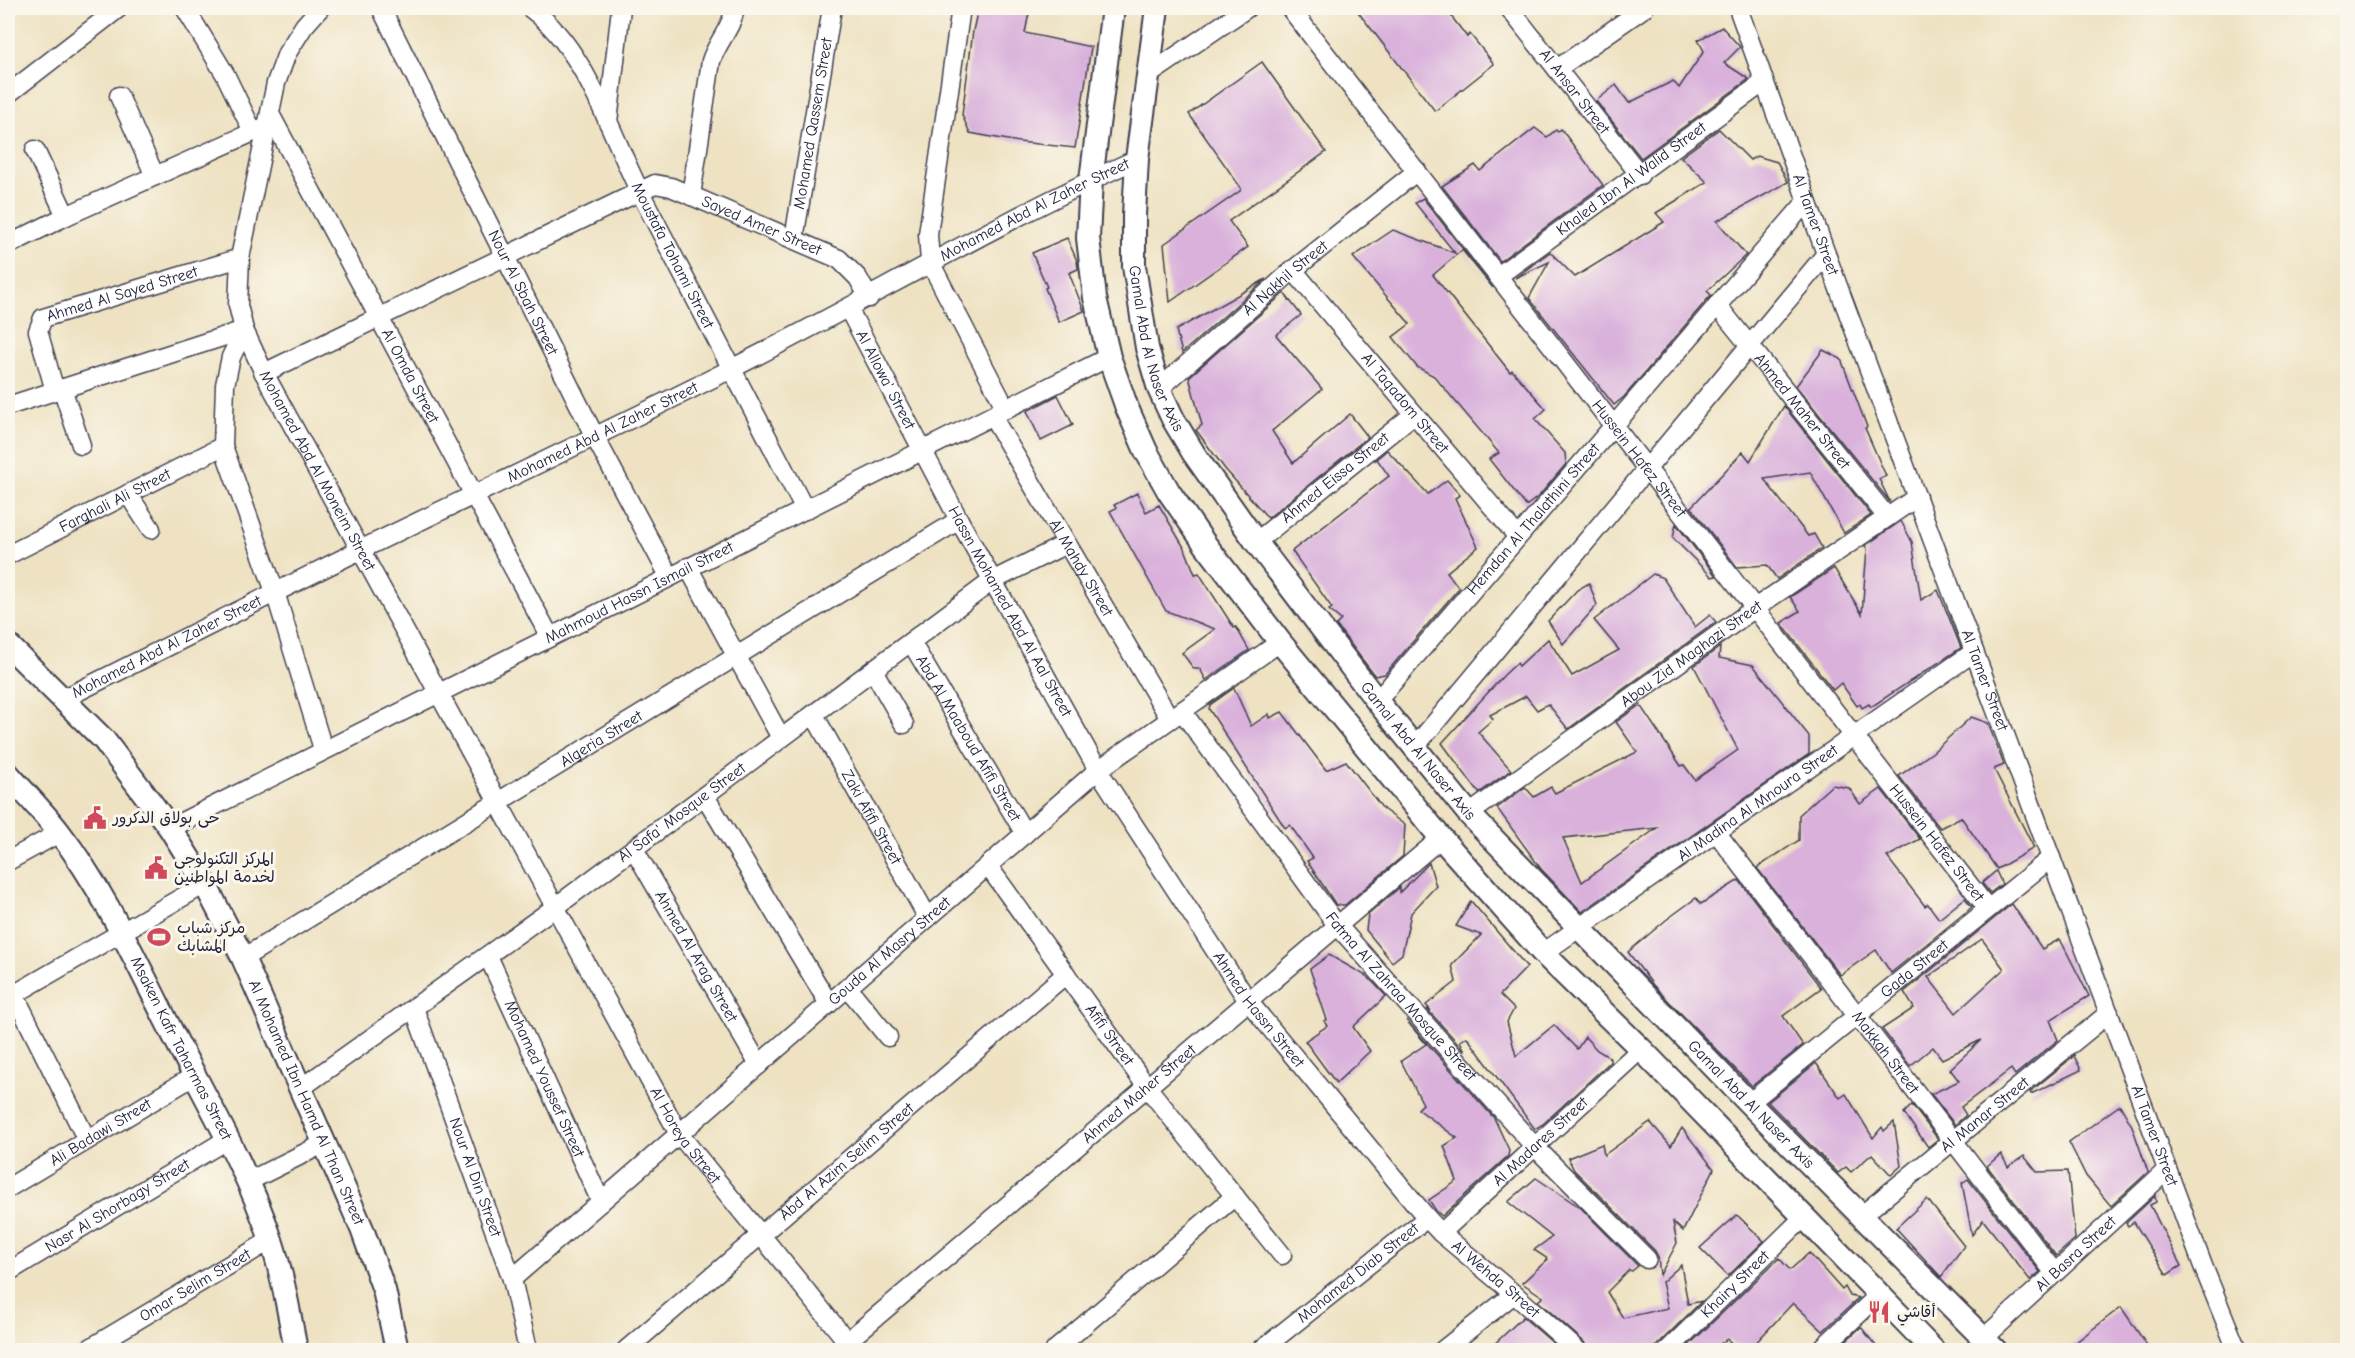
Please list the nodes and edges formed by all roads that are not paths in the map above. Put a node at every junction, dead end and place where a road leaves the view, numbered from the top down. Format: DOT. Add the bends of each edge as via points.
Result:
graph roads {
  1 [pos="119,8"];
  2 [pos="185,8"];
  3 [pos="319,8"];
  4 [pos="381,8"];
  5 [pos="530,8"];
  6 [pos="621,8"];
  7 [pos="735,8"];
  8 [pos="832,8"];
  9 [pos="961,8"];
  10 [pos="1113,8"];
  11 [pos="1157,8"];
  12 [pos="1247,8"];
  13 [pos="1290,8"];
  14 [pos="1509,8"];
  15 [pos="1738,8"];
  16 [pos="1638,9"];
  17 [pos="1557,69"];
  18 [pos="1147,76"];
  19 [pos="1764,82"];
  20 [pos="8,94"];
  21 [pos="118,96"];
  22 [pos="608,122"];
  23 [pos="264,124"];
  24 [pos="35,150"];
  25 [pos="1137,159"];
  26 [pos="1417,171"];
  27 [pos="1640,175"];
  28 [pos="155,176"];
  29 [pos="1091,180"];
  30 [pos="639,191"];
  31 [pos="692,196"];
  32 [pos="1807,201"];
  33 [pos="66,216"];
  34 [pos="794,239"];
  35 [pos="8,245"];
  36 [pos="1826,254"];
  37 [pos="507,255"];
  38 [pos="240,258"];
  39 [pos="930,262"];
  40 [pos="1293,270"];
  41 [pos="1498,276"];
  42 [pos="869,297"];
  43 [pos="1717,305"];
  44 [pos="848,309"];
  45 [pos="379,317"];
  46 [pos="244,330"];
  47 [pos="1749,345"];
  48 [pos="1109,357"];
  49 [pos="732,369"];
  50 [pos="264,373"];
  51 [pos="58,389"];
  52 [pos="1159,389"];
  53 [pos="8,406"];
  54 [pos="999,412"];
  55 [pos="1414,414"];
  56 [pos="1613,425"];
  57 [pos="595,436"];
  58 [pos="81,445"];
  59 [pos="223,446"];
  60 [pos="922,451"];
  61 [pos="1646,467"];
  62 [pos="128,494"];
  63 [pos="474,495"];
  64 [pos="1917,497"];
  65 [pos="805,510"];
  66 [pos="1887,517"];
  67 [pos="959,520"];
  68 [pos="151,529"];
  69 [pos="1517,536"];
  70 [pos="1256,542"];
  71 [pos="1066,544"];
  72 [pos="361,549"];
  73 [pos="8,555"];
  74 [pos="688,567"];
  75 [pos="669,576"];
  76 [pos="992,581"];
  77 [pos="275,592"];
  78 [pos="1755,608"];
  79 [pos="550,637"];
  80 [pos="911,642"];
  81 [pos="1280,642"];
  82 [pos="8,645"];
  83 [pos="1974,652"];
  84 [pos="736,656"];
  85 [pos="873,670"];
  86 [pos="439,693"];
  87 [pos="63,699"];
  88 [pos="1377,701"];
  89 [pos="814,715"];
  90 [pos="1176,715"];
  91 [pos="904,724"];
  92 [pos="1853,735"];
  93 [pos="781,738"];
  94 [pos="1414,748"];
  95 [pos="323,749"];
  96 [pos="1098,770"];
  97 [pos="8,774"];
  98 [pos="705,796"];
  99 [pos="498,802"];
  100 [pos="1469,814"];
  101 [pos="170,828"];
  102 [pos="1716,832"];
  103 [pos="59,833"];
  104 [pos="1025,834"];
  105 [pos="1441,837"];
  106 [pos="634,849"];
  107 [pos="2051,858"];
  108 [pos="8,861"];
  109 [pos="988,866"];
  110 [pos="206,884"];
  111 [pos="554,908"];
  112 [pos="1988,909"];
  113 [pos="928,918"];
  114 [pos="1337,925"];
  115 [pos="1579,929"];
  116 [pos="121,933"];
  117 [pos="1543,952"];
  118 [pos="488,956"];
  119 [pos="243,958"];
  120 [pos="1066,974"];
  121 [pos="848,988"];
  122 [pos="11,996"];
  123 [pos="1248,1001"];
  124 [pos="829,1004"];
  125 [pos="414,1008"];
  126 [pos="2109,1013"];
  127 [pos="1856,1015"];
  128 [pos="888,1037"];
  129 [pos="1641,1049"];
  130 [pos="759,1065"];
  131 [pos="194,1076"];
  132 [pos="1147,1087"];
  133 [pos="301,1088"];
  134 [pos="1749,1103"];
  135 [pos="679,1134"];
  136 [pos="87,1140"];
  137 [pos="226,1140"];
  138 [pos="1953,1140"];
  139 [pos="325,1143"];
  140 [pos="1535,1147"];
  141 [pos="2167,1170"];
  142 [pos="247,1182"];
  143 [pos="8,1188"];
  144 [pos="1235,1196"];
  145 [pos="602,1202"];
  146 [pos="1861,1216"];
  147 [pos="1804,1217"];
  148 [pos="1427,1218"];
  149 [pos="1441,1233"];
  150 [pos="760,1235"];
  151 [pos="271,1240"];
  152 [pos="1282,1255"];
  153 [pos="1647,1260"];
  154 [pos="8,1272"];
  155 [pos="2054,1272"];
  156 [pos="512,1279"];
  157 [pos="1514,1294"];
  158 [pos="1879,1295"];
  159 [pos="1989,1345"];
  160 [pos="846,1348"];
  161 [pos="87,1350"];
  162 [pos="296,1350"];
  163 [pos="397,1350"];
  164 [pos="528,1350"];
  165 [pos="626,1350"];
  166 [pos="1055,1350"];
  167 [pos="1261,1350"];
  168 [pos="1443,1350"];
  169 [pos="1576,1350"];
  170 [pos="1668,1350"];
  171 [pos="1820,1350"];
  172 [pos="1933,1350"];
  173 [pos="2237,1350"];
  1 -- 20 [label="street"];
  2 -- 23 [label="street, Al Omda Street" via="225,74"];
  3 -- 23 [label="street, Mohamed Abd Al Moneim Street" via="287,53"];
  4 -- 37 [label="street, Nour Al Sbah Street"];
  5 -- 22 [label="street, Moustafa Tohami Street" via="562,39"];
  6 -- 22 [label="street"];
  7 -- 31 [label="street" via="711,61"];
  8 -- 34 [label="street, Mohamed Qassem Street"];
  9 -- 39 [label="street" via="928,234"];
  10 -- 29 [label="street"];
  11 -- 18 [label="street, Gamal Abd Al Naser Axis"];
  12 -- 18 [label="street"];
  13 -- 26 [label="street, Hussein Hafez Street"];
  14 -- 17 [label="street, Al Ansar Street"];
  15 -- 19 [label="street, Al Tamer Street"];
  16 -- 17 [label="street"];
  17 -- 27 [label="street, Al Ansar Street"];
  18 -- 25 [label="street, Gamal Abd Al Naser Axis"];
  19 -- 27 [label="street, Khaled Ibn Al Walid Street"];
  19 -- 32 [label="street, Al Tamer Street"];
  21 -- 28 [label="street"];
  22 -- 30 [label="street, Moustafa Tohami Street"];
  23 -- 28 [label="street"];
  23 -- 38 [label="street, Mohamed Abd Al Moneim Street"];
  23 -- 45 [label="street, Al Omda Street"];
  24 -- 33 [label="street"];
  25 -- 29 [label="street, Mohamed Abd Al Zaher Street"];
  25 -- 52 [label="street, Gamal Abd Al Naser Axis" via="1134,266 1147,348"];
  26 -- 40 [label="street, Al Nakhil Street"];
  26 -- 41 [label="street, Hussein Hafez Street"];
  27 -- 41 [label="street, Khaled Ibn Al Walid Street"];
  28 -- 33 [label="street"];
  29 -- 39 [label="street, Mohamed Abd Al Zaher Street"];
  29 -- 48 [label="street" via="1088,238 1095,298"];
  30 -- 31 [label="street, Sayed Amer Street" via="663,184"];
  30 -- 37 [label="street, Sayed Amer Street"];
  30 -- 49 [label="street, Moustafa Tohami Street"];
  31 -- 34 [label="street, Sayed Amer Street"];
  32 -- 36 [label="street, Al Tamer Street"];
  32 -- 43 [label="street, Hemdan Al Thalathini Street"];
  33 -- 35 [label="street"];
  34 -- 42 [label="street, Sayed Amer Street" via="839,259 858,278"];
  36 -- 47 [label="street"];
  36 -- 64 [label="street, Al Tamer Street"];
  37 -- 45 [label="street, Sayed Amer Street"];
  37 -- 57 [label="street, Nour Al Sbah Street"];
  38 -- 46 [label="street, Mohamed Abd Al Moneim Street" via="238,305"];
  38 -- 51 [label="street, Ahmed Al Sayed Street" via="43,318 38,331"];
  39 -- 42 [label="street, Mohamed Abd Al Zaher Street"];
  39 -- 54 [label="street, Al Mahdy Street"];
  40 -- 52 [label="street, Al Nakhil Street"];
  40 -- 55 [label="street, Al Taqadom Street"];
  41 -- 56 [label="street, Hussein Hafez Street"];
  42 -- 44 [label="street, Mohamed Abd Al Zaher Street"];
  43 -- 47 [label="street, Ahmed Maher Street"];
  43 -- 56 [label="street, Hemdan Al Thalathini Street"];
  44 -- 49 [label="street, Mohamed Abd Al Zaher Street"];
  44 -- 60 [label="street, Al Allowa' Street"];
  45 -- 50 [label="street, Sayed Amer Street"];
  45 -- 63 [label="street, Al Omda Street"];
  46 -- 50 [label="street, Mohamed Abd Al Moneim Street"];
  46 -- 51 [label="street"];
  46 -- 59 [label="street" via="231,357 225,385"];
  47 -- 61 [label="street"];
  47 -- 66 [label="street, Ahmed Maher Street"];
  48 -- 54 [label="street, Mahmoud Hassn Ismail Street"];
  48 -- 81 [label="street" via="1146,451 1169,492"];
  49 -- 57 [label="street, Mohamed Abd Al Zaher Street"];
  49 -- 65 [label="street, Moustafa Tohami Street"];
  50 -- 72 [label="street, Mohamed Abd Al Moneim Street"];
  51 -- 53 [label="street"];
  51 -- 58 [label="street"];
  52 -- 70 [label="street, Gamal Abd Al Naser Axis" via="1194,454"];
  54 -- 60 [label="street, Mahmoud Hassn Ismail Street"];
  54 -- 71 [label="street, Al Mahdy Street"];
  55 -- 69 [label="street, Al Taqadom Street"];
  55 -- 70 [label="street, Ahmed Eissa Street"];
  56 -- 61 [label="street, Hussein Hafez Street"];
  56 -- 69 [label="street, Hemdan Al Thalathini Street"];
  57 -- 63 [label="street, Mohamed Abd Al Zaher Street"];
  57 -- 75 [label="street, Nour Al Sbah Street"];
  59 -- 62 [label="street, Farghali Ali Street"];
  59 -- 77 [label="street"];
  60 -- 65 [label="street, Mahmoud Hassn Ismail Street"];
  60 -- 67 [label="street, Hassn Mohamed Abd Al Aal Street"];
  61 -- 78 [label="street, Hussein Hafez Street"];
  61 -- 94 [label="street"];
  62 -- 68 [label="street"];
  62 -- 73 [label="street, Farghali Ali Street"];
  63 -- 72 [label="street, Mohamed Abd Al Zaher Street"];
  63 -- 79 [label="street, Al Omda Street"];
  64 -- 66 [label="street, Abou Zid Maghazi Street"];
  64 -- 83 [label="street, Al Tamer Street"];
  65 -- 74 [label="street, Mahmoud Hassn Ismail Street"];
  66 -- 78 [label="street, Abou Zid Maghazi Street"];
  67 -- 76 [label="street, Hassn Mohamed Abd Al Aal Street"];
  67 -- 84 [label="street, Algeria Street"];
  69 -- 88 [label="street, Hemdan Al Thalathini Street"];
  70 -- 88 [label="street, Gamal Abd Al Naser Axis"];
  71 -- 76 [label="street, Al Safa' Mosque Street"];
  71 -- 90 [label="street, Al Mahdy Street"];
  72 -- 77 [label="street, Mohamed Abd Al Zaher Street"];
  72 -- 86 [label="street, Mohamed Abd Al Moneim Street"];
  74 -- 75 [label="street, Mahmoud Hassn Ismail Street"];
  74 -- 84 [label="street"];
  75 -- 79 [label="street, Mahmoud Hassn Ismail Street"];
  76 -- 80 [label="street, Al Safa' Mosque Street"];
  76 -- 96 [label="street, Hassn Mohamed Abd Al Aal Street"];
  77 -- 87 [label="street, Mohamed Abd Al Zaher Street"];
  77 -- 95 [label="street"];
  78 -- 92 [label="street, Hussein Hafez Street"];
  78 -- 100 [label="street, Abou Zid Maghazi Street"];
  79 -- 86 [label="street, Mahmoud Hassn Ismail Street"];
  80 -- 85 [label="street, Al Safa' Mosque Street"];
  80 -- 104 [label="street, Abd Al Maaboud Afifi Street"];
  81 -- 90 [label="street, Gouda Al Masry Street"];
  81 -- 105 [label="street"];
  82 -- 87 [label="street, Al Mohamed Ibn Hamd Al Than Street"];
  83 -- 92 [label="street, Al Madina Al Mnoura Street"];
  83 -- 107 [label="street, Al Tamer Street"];
  84 -- 93 [label="street"];
  84 -- 99 [label="street, Algeria Street"];
  85 -- 89 [label="street, Al Safa' Mosque Street"];
  85 -- 91 [label="street"];
  86 -- 95 [label="street, Mahmoud Hassn Ismail Street"];
  86 -- 99 [label="street, Mohamed Abd Al Moneim Street"];
  87 -- 101 [label="street, Al Mohamed Ibn Hamd Al Than Street" via="104,740"];
  88 -- 94 [label="street, Gamal Abd Al Naser Axis"];
  89 -- 93 [label="street, Al Safa' Mosque Street"];
  89 -- 113 [label="street, Zaki Afifi Street"];
  90 -- 96 [label="street, Gouda Al Masry Street"];
  90 -- 114 [label="street, Fatma Al Zahraa Mosque Street"];
  92 -- 102 [label="street, Al Madina Al Mnoura Street"];
  92 -- 112 [label="street, Hussein Hafez Street"];
  93 -- 98 [label="street, Al Safa' Mosque Street"];
  94 -- 100 [label="street, Gamal Abd Al Naser Axis"];
  95 -- 101 [label="street, Mahmoud Hassn Ismail Street"];
  96 -- 104 [label="street, Gouda Al Masry Street"];
  96 -- 123 [label="street, Ahmed Hassn Street"];
  97 -- 103 [label="street, Msaken Kafr Taharmas Street"];
  98 -- 106 [label="street, Al Safa' Mosque Street"];
  98 -- 124 [label="street"];
  99 -- 111 [label="street, Mohamed Abd Al Moneim Street"];
  99 -- 119 [label="street, Algeria Street"];
  100 -- 115 [label="street, Gamal Abd Al Naser Axis"];
  101 -- 110 [label="street, Al Mohamed Ibn Hamd Al Than Street"];
  102 -- 115 [label="street, Al Madina Al Mnoura Street"];
  102 -- 127 [label="street, Makkah Street"];
  103 -- 108 [label="street"];
  103 -- 116 [label="street, Msaken Kafr Taharmas Street"];
  104 -- 109 [label="street, Gouda Al Masry Street"];
  105 -- 114 [label="street, Ahmed Maher Street"];
  105 -- 117 [label="street"];
  106 -- 111 [label="street, Al Safa' Mosque Street"];
  106 -- 130 [label="street, Ahmed Al Arag Street"];
  107 -- 112 [label="street, Gada Street"];
  107 -- 126 [label="street, Al Tamer Street"];
  109 -- 113 [label="street, Gouda Al Masry Street"];
  109 -- 120 [label="street, Afifi Street"];
  110 -- 116 [label="street"];
  110 -- 119 [label="street, Al Mohamed Ibn Hamd Al Than Street"];
  111 -- 118 [label="street, Al Safa' Mosque Street"];
  111 -- 135 [label="street, Al Horeya Street"];
  112 -- 127 [label="street, Gada Street"];
  113 -- 121 [label="street, Gouda Al Masry Street"];
  114 -- 123 [label="street, Ahmed Maher Street"];
  114 -- 140 [label="street, Fatma Al Zahraa Mosque Street"];
  115 -- 117 [label="street, Al Madina Al Mnoura Street"];
  115 -- 134 [label="street, Gamal Abd Al Naser Axis"];
  116 -- 122 [label="street"];
  116 -- 131 [label="street, Msaken Kafr Taharmas Street"];
  117 -- 129 [label="street"];
  118 -- 125 [label="street, Al Safa' Mosque Street"];
  118 -- 145 [label="street, Mohamed Youssef Street"];
  119 -- 133 [label="street, Al Mohamed Ibn Hamd Al Than Street"];
  120 -- 132 [label="street, Afifi Street"];
  120 -- 150 [label="street, Abd Al Azim Selim Street"];
  121 -- 124 [label="street, Gouda Al Masry Street"];
  121 -- 128 [label="street"];
  122 -- 136 [label="street"];
  123 -- 132 [label="street, Ahmed Maher Street"];
  123 -- 148 [label="street, Ahmed Hassn Street"];
  124 -- 130 [label="street, Gouda Al Masry Street"];
  125 -- 133 [label="street, Al Safa' Mosque Street"];
  125 -- 156 [label="street, Nour Al Din Street"];
  126 -- 138 [label="street, Al Manar Street"];
  126 -- 141 [label="street, Al Tamer Street"];
  127 -- 134 [label="street, Gada Street"];
  127 -- 138 [label="street, Makkah Street"];
  129 -- 140 [label="street, Al Madares Street"];
  129 -- 147 [label="street"];
  130 -- 135 [label="street, Gouda Al Masry Street"];
  131 -- 136 [label="street, Ali Badawi Street"];
  131 -- 137 [label="street, Msaken Kafr Taharmas Street"];
  132 -- 144 [label="street, Afifi Street"];
  132 -- 160 [label="street, Ahmed Maher Street"];
  133 -- 139 [label="street, Al Mohamed Ibn Hamd Al Than Street"];
  134 -- 146 [label="street, Gamal Abd Al Naser Axis"];
  135 -- 145 [label="street, Gouda Al Masry Street"];
  135 -- 150 [label="street, Al Horeya Street"];
  136 -- 143 [label="street, Ali Badawi Street"];
  137 -- 142 [label="street, Msaken Kafr Taharmas Street"];
  137 -- 154 [label="street, Nasr Al Shorbagy Street"];
  138 -- 146 [label="street, Al Manar Street"];
  138 -- 155 [label="street, Makkah Street"];
  139 -- 142 [label="street"];
  139 -- 163 [label="street, Al Mohamed Ibn Hamd Al Than Street" via="384,1290"];
  140 -- 149 [label="street, Al Madares Street"];
  140 -- 153 [label="street, Fatma Al Zahraa Mosque Street"];
  141 -- 155 [label="street, Al Basra Street"];
  141 -- 173 [label="street, Al Tamer Street"];
  142 -- 151 [label="street, Msaken Kafr Taharmas Street"];
  144 -- 152 [label="street, Afifi Street"];
  144 -- 166 [label="street"];
  145 -- 156 [label="street, Gouda Al Masry Street"];
  146 -- 159 [label="street, Gamal Abd Al Naser Axis"];
  147 -- 158 [label="street"];
  147 -- 170 [label="street, Khairy Street"];
  148 -- 149 [label="street, Ahmed Hassn Street"];
  148 -- 167 [label="street, Mohamed Diab Street"];
  149 -- 157 [label="street, Al Wehda Street"];
  150 -- 160 [label="street, Al Horeya Street"];
  150 -- 165 [label="street, Abd Al Azim Selim Street"];
  151 -- 161 [label="street, Omar Selim Street"];
  151 -- 162 [label="street, Msaken Kafr Taharmas Street"];
  155 -- 159 [label="street, Al Basra Street"];
  156 -- 164 [label="street, Nour Al Din Street"];
  157 -- 168 [label="street"];
  157 -- 169 [label="street, Al Wehda Street"];
  158 -- 171 [label="street"];
  158 -- 172 [label="street"];
}
